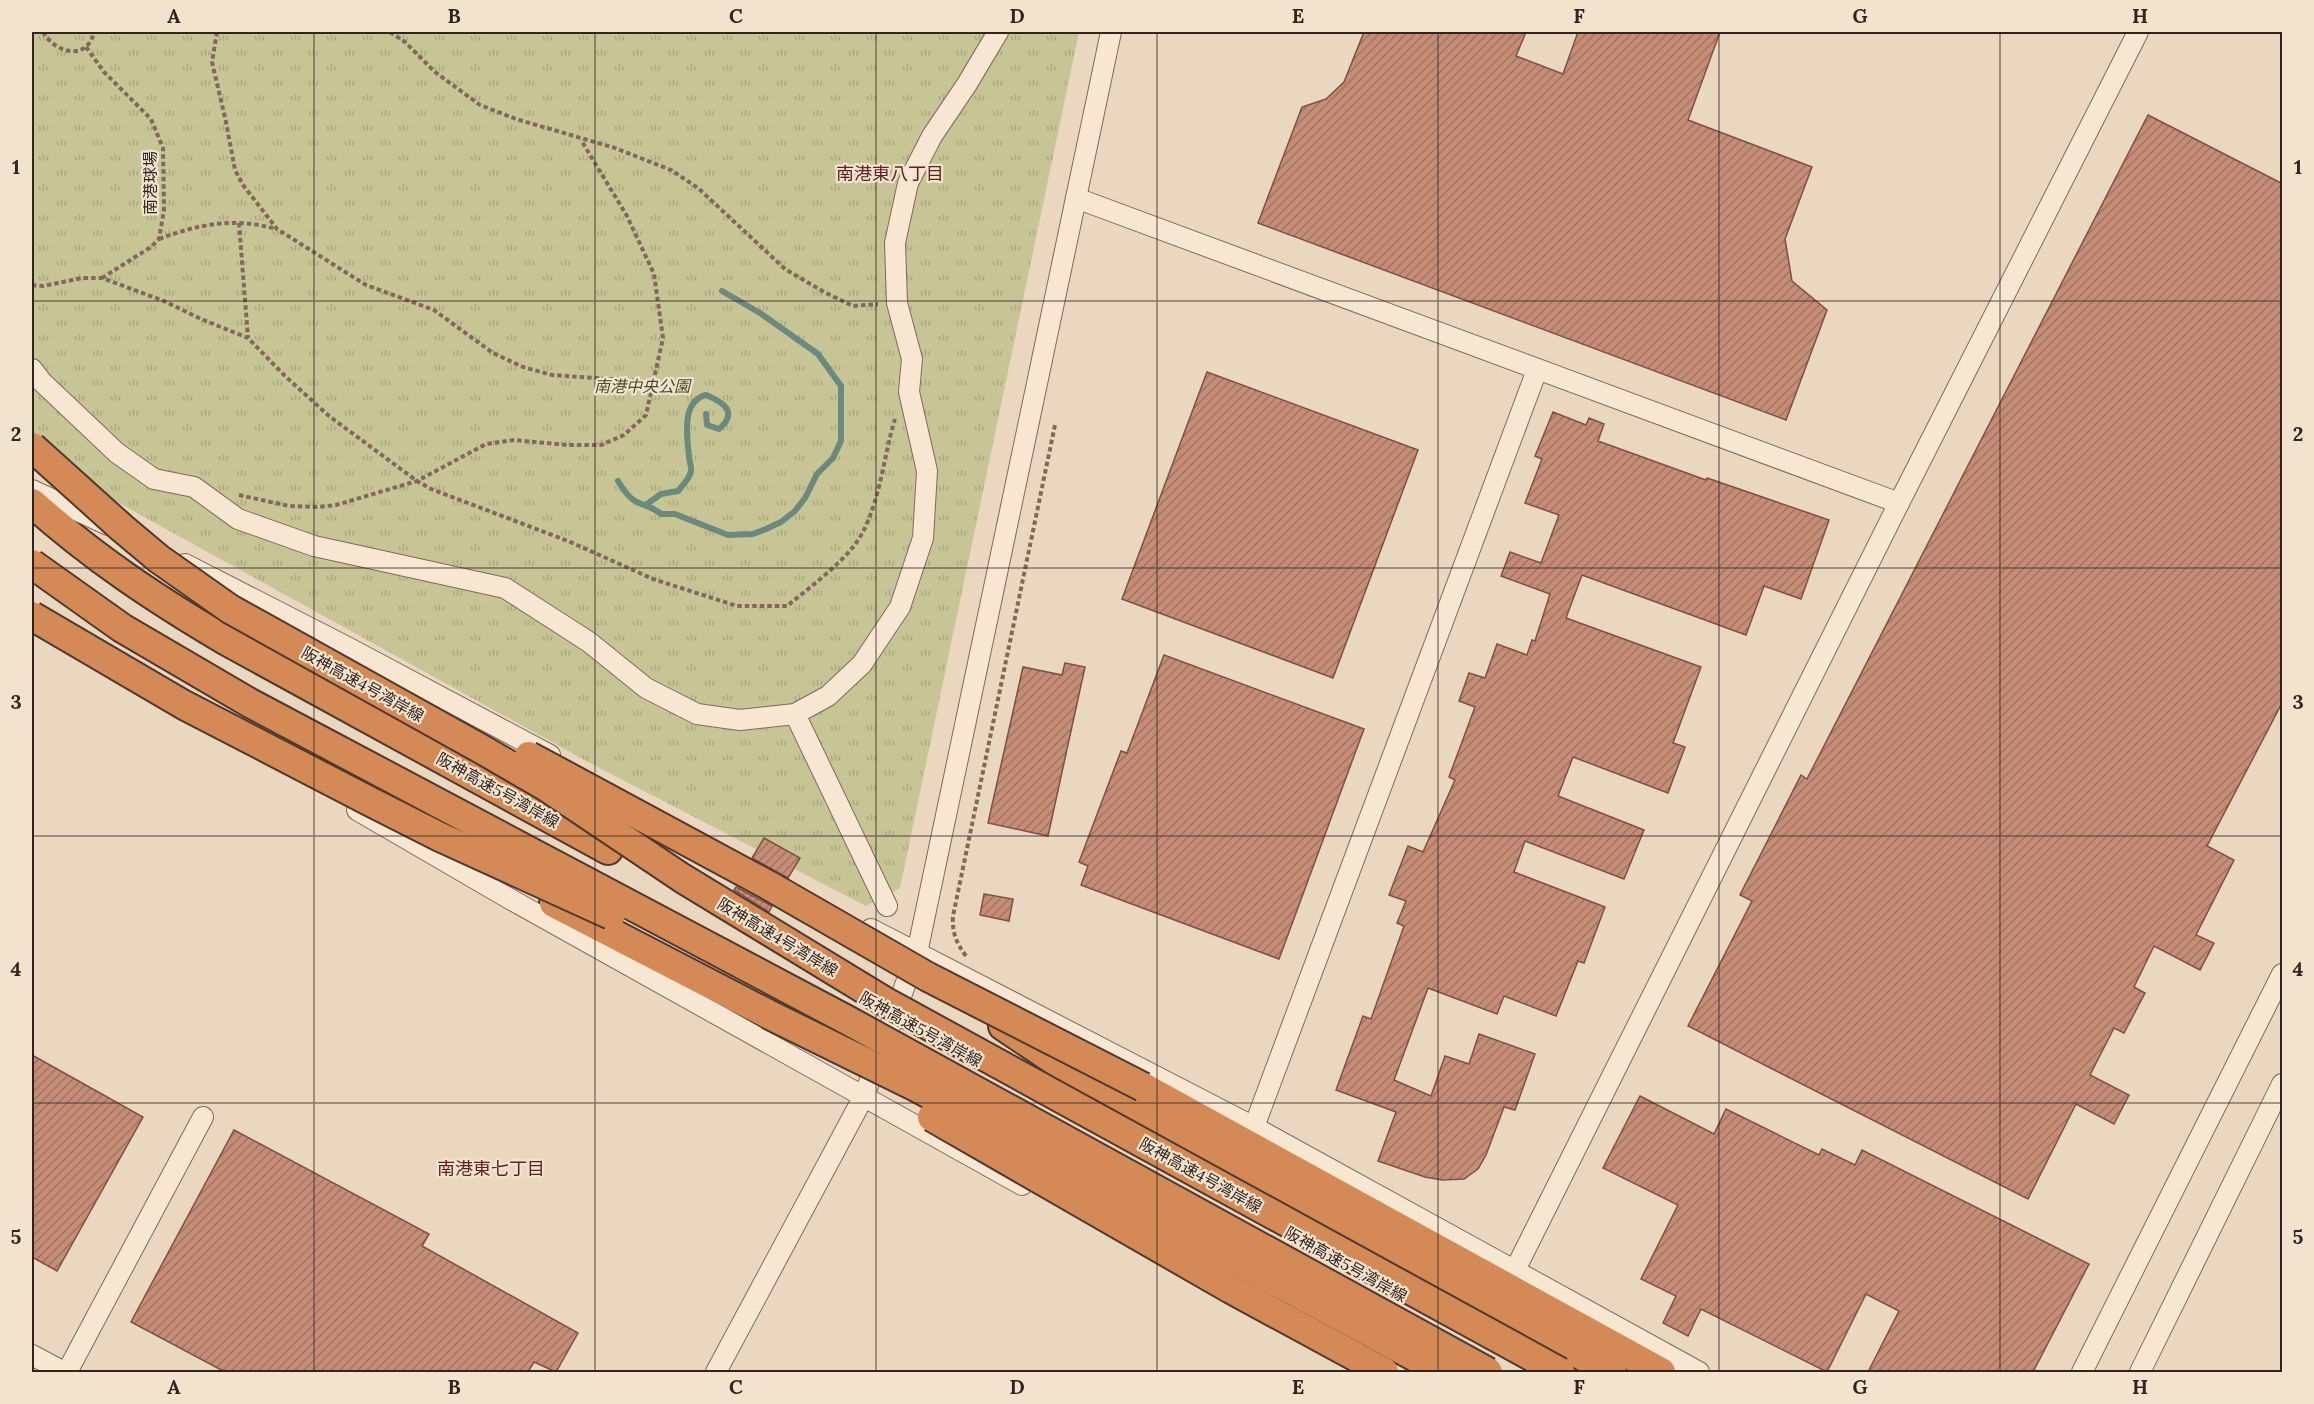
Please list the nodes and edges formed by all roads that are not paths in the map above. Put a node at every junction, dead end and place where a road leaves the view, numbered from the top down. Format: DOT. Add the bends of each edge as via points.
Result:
graph roads {
  1 [pos="998,32"];
  2 [pos="1111,32"];
  3 [pos="2138,32"];
  4 [pos="1076,198"];
  5 [pos="32,369"];
  6 [pos="1537,370"];
  7 [pos="32,447"];
  8 [pos="32,490"];
  9 [pos="32,503"];
  10 [pos="1899,503"];
  11 [pos="84,513"];
  12 [pos="32,564"];
  13 [pos="32,616"];
  14 [pos="32,629"];
  15 [pos="795,714"];
  16 [pos="376,820"];
  17 [pos="750,862"];
  18 [pos="786,882"];
  19 [pos="886,906"];
  20 [pos="923,965"];
  21 [pos="2283,974"];
  22 [pos="768,1014"];
  23 [pos="2283,1084"];
  24 [pos="864,1096"];
  25 [pos="203,1117"];
  26 [pos="1254,1127"];
  27 [pos="1514,1272"];
  28 [pos="32,1355"];
  29 [pos="2146,1371"];
  30 [pos="65,1372"];
  31 [pos="716,1372"];
  32 [pos="1356,1372"];
  33 [pos="1384,1372"];
  34 [pos="1443,1372"];
  35 [pos="1470,1372"];
  36 [pos="1488,1372"];
  37 [pos="1543,1372"];
  38 [pos="1560,1372"];
  39 [pos="1612,1372"];
  40 [pos="1661,1372"];
  41 [pos="1699,1372"];
  42 [pos="2082,1372"];
  1 -- 15 [label="street" via="932,136 908,183 895,243 897,303 912,359 909,392 927,471 923,538 900,607 862,664 828,696"];
  2 -- 4 [label="street"];
  3 -- 10 [label="street"];
  4 -- 6 [label="street"];
  4 -- 20 [label="street"];
  5 -- 15 [label="street" via="117,453 154,479 194,487 238,519 314,546 505,588 589,642 646,688 697,714 740,720"];
  6 -- 10 [label="street"];
  6 -- 26 [label="street"];
  7 -- 38 [label="highway, 阪神高速4号湾岸線, bridge" via="140,544 230,609 534,780 726,905 884,1001"];
  8 -- 11 [label="street"];
  9 -- 37 [label="highway, 阪神高速5号湾岸線" via="134,584 225,640 608,850 880,1008"];
  10 -- 27 [label="street"];
  11 -- 17 [label="street" via="357,652"];
  11 -- 20 [label="highway, bridge" via="344,658"];
  12 -- 36 [label="highway, 阪神高速5号湾岸線, bridge" via="122,628 250,703 847,1020"];
  13 -- 35 [label="highway, bridge" via="184,705 440,837 715,962 843,1028"];
  14 -- 16 [label="street" via="178,716"];
  15 -- 19 [label="street"];
  16 -- 22 [label="highway" via="606,929"];
  16 -- 24 [label="street"];
  18 -- 20 [label="street"];
  20 -- 24 [label="street"];
  20 -- 26 [label="street"];
  20 -- 39 [label="highway, bridge" via="1131,1112"];
  20 -- 40 [label="highway, bridge"];
  21 -- 42 [label="street"];
  22 -- 33 [label="highway, bridge" via="904,1101"];
  22 -- 34 [label="highway, bridge" via="916,1087"];
  23 -- 29 [label="street"];
  24 -- 31 [label="street"];
  24 -- 32 [label="street"];
  25 -- 30 [label="street"];
  26 -- 27 [label="street"];
  27 -- 41 [label="street"];
  28 -- 30 [label="street"];
}
